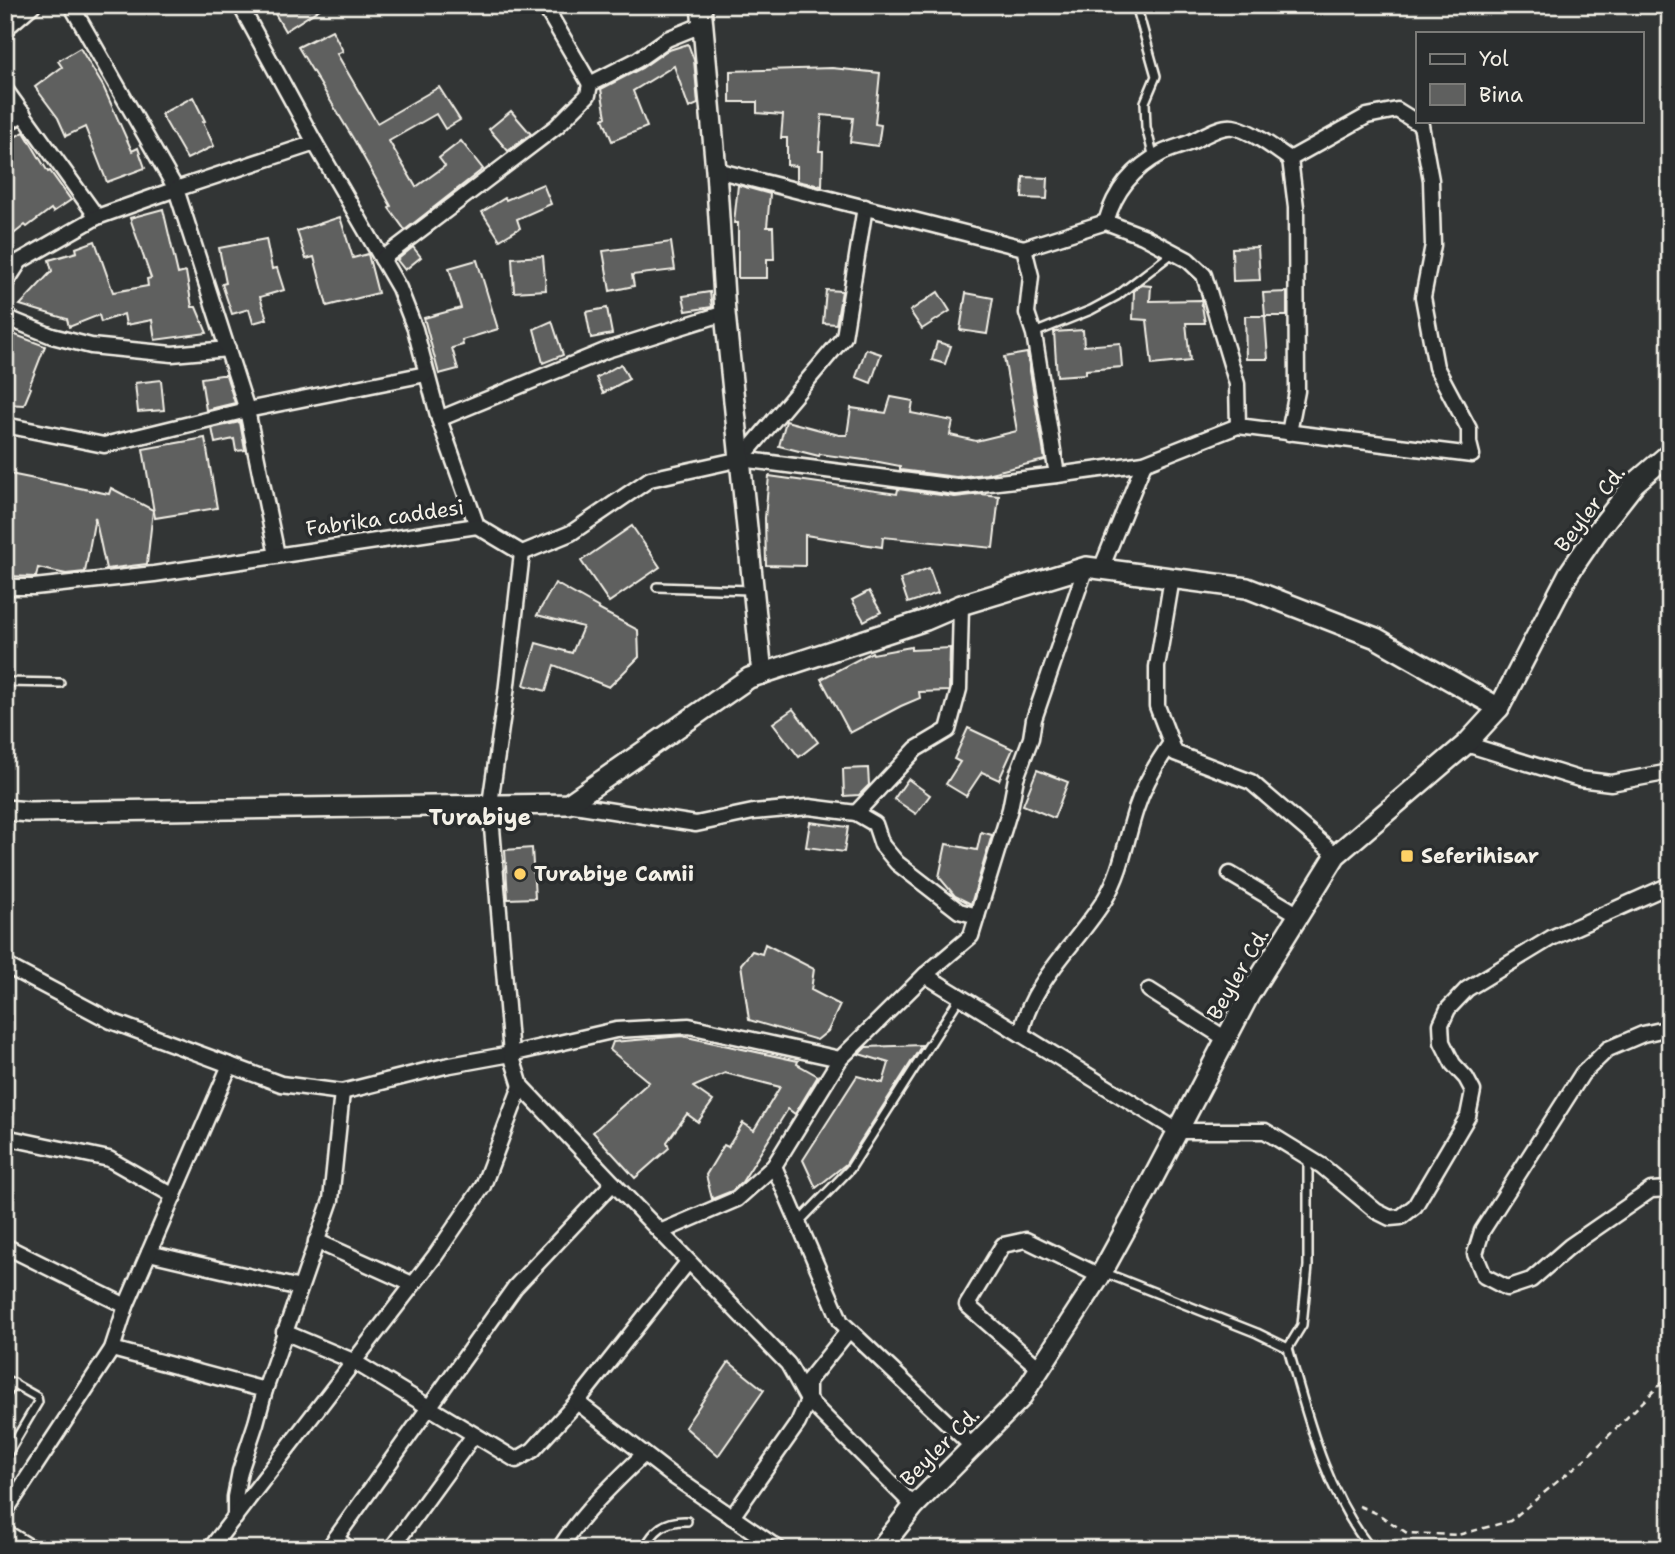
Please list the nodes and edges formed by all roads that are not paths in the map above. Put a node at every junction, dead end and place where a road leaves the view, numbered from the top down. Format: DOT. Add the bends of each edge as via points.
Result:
graph roads {
  1 [pos="33,5"];
  2 [pos="71,5"];
  3 [pos="240,5"];
  4 [pos="544,5"];
  5 [pos="1136,5"];
  6 [pos="702,14"];
  7 [pos="7,24"];
  8 [pos="590,84"];
  9 [pos="5,89"];
  10 [pos="23,113"];
  11 [pos="1416,122"];
  12 [pos="1416,122"];
  13 [pos="5,125"];
  14 [pos="315,143"];
  15 [pos="1154,158"];
  16 [pos="1290,159"];
  17 [pos="716,170"];
  18 [pos="176,189"];
  19 [pos="865,207"];
  20 [pos="97,217"];
  21 [pos="1106,222"];
  22 [pos="1024,248"];
  23 [pos="1175,252"];
  24 [pos="382,258"];
  25 [pos="5,284"];
  26 [pos="725,313"];
  27 [pos="5,317"];
  28 [pos="1034,334"];
  29 [pos="228,349"];
  30 [pos="426,374"];
  31 [pos="247,410"];
  32 [pos="439,419"];
  33 [pos="5,425"];
  34 [pos="1238,426"];
  35 [pos="1289,433"];
  36 [pos="1670,453"];
  37 [pos="741,459"];
  38 [pos="1144,463"];
  39 [pos="1057,475"];
  40 [pos="478,526"];
  41 [pos="522,554"];
  42 [pos="277,555"];
  43 [pos="1094,568"];
  44 [pos="1172,578"];
  45 [pos="5,587"];
  46 [pos="657,587"];
  47 [pos="754,590"];
  48 [pos="961,605"];
  49 [pos="762,674"];
  50 [pos="5,682"];
  51 [pos="60,683"];
  52 [pos="1499,708"];
  53 [pos="1171,743"];
  54 [pos="1466,744"];
  55 [pos="1670,772"];
  56 [pos="490,804"];
  57 [pos="568,804"];
  58 [pos="5,810"];
  59 [pos="856,813"];
  60 [pos="1336,855"];
  61 [pos="1230,874"];
  62 [pos="1670,885"];
  63 [pos="1299,915"];
  64 [pos="977,916"];
  65 [pos="5,965"];
  66 [pos="925,975"];
  67 [pos="1149,990"];
  68 [pos="960,997"];
  69 [pos="1670,1028"];
  70 [pos="1021,1034"];
  71 [pos="1226,1040"];
  72 [pos="511,1054"];
  73 [pos="840,1059"];
  74 [pos="230,1065"];
  75 [pos="521,1086"];
  76 [pos="342,1092"];
  77 [pos="1178,1131"];
  78 [pos="5,1137"];
  79 [pos="1308,1158"];
  80 [pos="774,1166"];
  81 [pos="612,1183"];
  82 [pos="1670,1189"];
  83 [pos="174,1195"];
  84 [pos="798,1222"];
  85 [pos="660,1232"];
  86 [pos="316,1241"];
  87 [pos="5,1246"];
  88 [pos="149,1253"];
  89 [pos="688,1262"];
  90 [pos="1101,1274"];
  91 [pos="412,1284"];
  92 [pos="300,1288"];
  93 [pos="126,1306"];
  94 [pos="849,1330"];
  95 [pos="285,1332"];
  96 [pos="1288,1348"];
  97 [pos="112,1349"];
  98 [pos="354,1361"];
  99 [pos="1039,1368"];
  100 [pos="5,1379"];
  101 [pos="14,1383"];
  102 [pos="265,1390"];
  103 [pos="5,1396"];
  104 [pos="807,1400"];
  105 [pos="577,1402"];
  106 [pos="428,1408"];
  107 [pos="474,1435"];
  108 [pos="973,1447"];
  109 [pos="644,1454"];
  110 [pos="5,1458"];
  111 [pos="914,1506"];
  112 [pos="5,1512"];
  113 [pos="732,1517"];
  114 [pos="235,1518"];
  115 [pos="687,1521"];
  116 [pos="5,1532"];
  117 [pos="332,1544"];
  118 [pos="33,1549"];
  119 [pos="210,1549"];
  120 [pos="349,1549"];
  121 [pos="391,1549"];
  122 [pos="559,1549"];
  123 [pos="644,1549"];
  124 [pos="779,1549"];
  125 [pos="880,1549"];
  126 [pos="1371,1549"];
  1 -- 7 [label="street"];
  2 -- 18 [label="street"];
  3 -- 14 [label="street"];
  4 -- 8 [label="street"];
  5 -- 15 [label="lane" via="1156,76 1145,102"];
  6 -- 8 [label="street" via="637,60"];
  6 -- 17 [label="street"];
  8 -- 24 [label="street" via="588,95 557,126"];
  9 -- 10 [label="street"];
  10 -- 13 [label="street"];
  10 -- 20 [label="street"];
  11 -- 35 [label="street" via="1421,125 1431,180 1433,246 1423,298 1436,367 1469,429 1472,455"];
  12 -- 16 [label="street" via="1397,110 1367,116"];
  14 -- 18 [label="street"];
  14 -- 24 [label="street"];
  15 -- 16 [label="street" via="1233,127"];
  15 -- 21 [label="street" via="1121,186"];
  16 -- 35 [label="street" via="1296,207 1297,391"];
  17 -- 19 [label="street"];
  17 -- 26 [label="street"];
  18 -- 20 [label="street"];
  18 -- 29 [label="street"];
  19 -- 22 [label="street"];
  19 -- 37 [label="street" via="844,337"];
  20 -- 25 [label="street" via="20,261"];
  21 -- 22 [label="street"];
  21 -- 23 [label="street"];
  22 -- 28 [label="street" via="1031,276 1027,313"];
  23 -- 28 [label="lane" via="1117,296"];
  23 -- 34 [label="street" via="1204,275 1237,384"];
  24 -- 30 [label="street" via="415,329"];
  26 -- 32 [label="street" via="607,350"];
  26 -- 37 [label="street"];
  27 -- 29 [label="street" via="91,346 172,354"];
  28 -- 39 [label="street"];
  29 -- 31 [label="street"];
  30 -- 31 [label="street"];
  30 -- 32 [label="street"];
  31 -- 33 [label="street" via="104,445"];
  31 -- 42 [label="street"];
  32 -- 40 [label="street"];
  34 -- 35 [label="street"];
  34 -- 38 [label="street"];
  36 -- 52 [label="street, Beyler Cd." via="1635,483 1569,573"];
  37 -- 39 [label="street" via="956,487"];
  37 -- 41 [label="street" via="650,479 571,533"];
  37 -- 47 [label="street"];
  38 -- 39 [label="street"];
  38 -- 43 [label="street"];
  40 -- 41 [label="street, Fabrika caddesi"];
  40 -- 42 [label="street, Fabrika caddesi"];
  41 -- 56 [label="street"];
  42 -- 45 [label="street, Fabrika caddesi" via="108,580"];
  43 -- 44 [label="street"];
  43 -- 48 [label="street"];
  43 -- 64 [label="street" via="1034,719"];
  44 -- 52 [label="street" via="1247,588 1376,638"];
  44 -- 53 [label="street" via="1157,680 1157,706"];
  46 -- 47 [label="lane"];
  47 -- 49 [label="street"];
  48 -- 49 [label="street"];
  48 -- 59 [label="street" via="959,689 948,730 916,749"];
  49 -- 57 [label="street"];
  50 -- 51 [label="lane"];
  52 -- 54 [label="street, Beyler Cd."];
  53 -- 60 [label="street" via="1175,753 1251,782"];
  53 -- 70 [label="street" via="1151,771 1106,898 1034,998"];
  54 -- 55 [label="street" via="1579,779 1611,783"];
  54 -- 60 [label="street, Beyler Cd."];
  56 -- 57 [label="street"];
  56 -- 58 [label="street"];
  56 -- 72 [label="street"];
  57 -- 59 [label="street" via="696,824 809,807"];
  59 -- 64 [label="street" via="875,824 882,845 897,863 959,911"];
  60 -- 63 [label="street, Beyler Cd."];
  61 -- 63 [label="street"];
  62 -- 79 [label="street" via="1551,938 1467,989 1448,1009 1441,1024 1442,1042 1473,1091 1468,1116 1415,1206 1401,1217 1376,1211"];
  63 -- 71 [label="street, Beyler Cd."];
  64 -- 66 [label="street" via="971,936"];
  65 -- 74 [label="street" via="111,1021"];
  66 -- 68 [label="street"];
  66 -- 73 [label="street"];
  67 -- 71 [label="street"];
  68 -- 70 [label="street"];
  68 -- 84 [label="lane" via="850,1169"];
  69 -- 82 [label="street" via="1608,1049 1582,1074 1482,1231 1475,1254 1484,1276 1507,1288 1531,1280 1570,1246 1651,1190"];
  70 -- 77 [label="street"];
  71 -- 77 [label="street, Beyler Cd."];
  72 -- 73 [label="street" via="616,1030 689,1026"];
  72 -- 75 [label="street"];
  72 -- 76 [label="street"];
  73 -- 80 [label="street"];
  74 -- 76 [label="street" via="281,1084"];
  74 -- 83 [label="street"];
  75 -- 81 [label="street"];
  75 -- 91 [label="street" via="483,1186"];
  76 -- 86 [label="street" via="331,1200"];
  77 -- 79 [label="street" via="1265,1130"];
  77 -- 90 [label="street, Beyler Cd."];
  78 -- 83 [label="street" via="109,1159"];
  79 -- 96 [label="lane" via="1308,1266 1302,1325"];
  80 -- 84 [label="street"];
  80 -- 85 [label="street" via="737,1199"];
  81 -- 85 [label="street"];
  81 -- 106 [label="street" via="515,1287"];
  83 -- 88 [label="street"];
  84 -- 94 [label="street" via="841,1322"];
  85 -- 89 [label="street"];
  86 -- 91 [label="street"];
  86 -- 92 [label="street"];
  87 -- 93 [label="street"];
  88 -- 92 [label="street"];
  88 -- 93 [label="street"];
  89 -- 104 [label="street" via="788,1364"];
  89 -- 105 [label="street"];
  90 -- 96 [label="lane"];
  90 -- 99 [label="street, Beyler Cd."];
  90 -- 99 [label="street" via="1026,1240 1003,1245 967,1305"];
  91 -- 98 [label="street"];
  92 -- 95 [label="street"];
  93 -- 97 [label="street"];
  94 -- 104 [label="street" via="808,1381"];
  94 -- 108 [label="street"];
  95 -- 98 [label="street"];
  95 -- 102 [label="street"];
  96 -- 126 [label="lane" via="1322,1462"];
  97 -- 102 [label="street"];
  97 -- 112 [label="street"];
  98 -- 106 [label="street"];
  98 -- 114 [label="street"];
  99 -- 108 [label="street, Beyler Cd." via="1020,1399"];
  100 -- 101 [label="lane"];
  101 -- 103 [label="lane"];
  101 -- 110 [label="lane" via="38,1402"];
  102 -- 114 [label="street" via="240,1471"];
  104 -- 111 [label="street"];
  104 -- 113 [label="street" via="798,1423"];
  105 -- 107 [label="street" via="533,1450 516,1460"];
  105 -- 109 [label="street"];
  106 -- 107 [label="street"];
  106 -- 117 [label="street"];
  107 -- 121 [label="street"];
  108 -- 111 [label="street, Beyler Cd."];
  109 -- 113 [label="street"];
  109 -- 122 [label="street" via="572,1528"];
  111 -- 125 [label="street, Beyler Cd."];
  113 -- 124 [label="street"];
  114 -- 119 [label="street"];
  115 -- 123 [label="lane" via="662,1525"];
  116 -- 118 [label="street"];
  117 -- 120 [label="street"];
}
